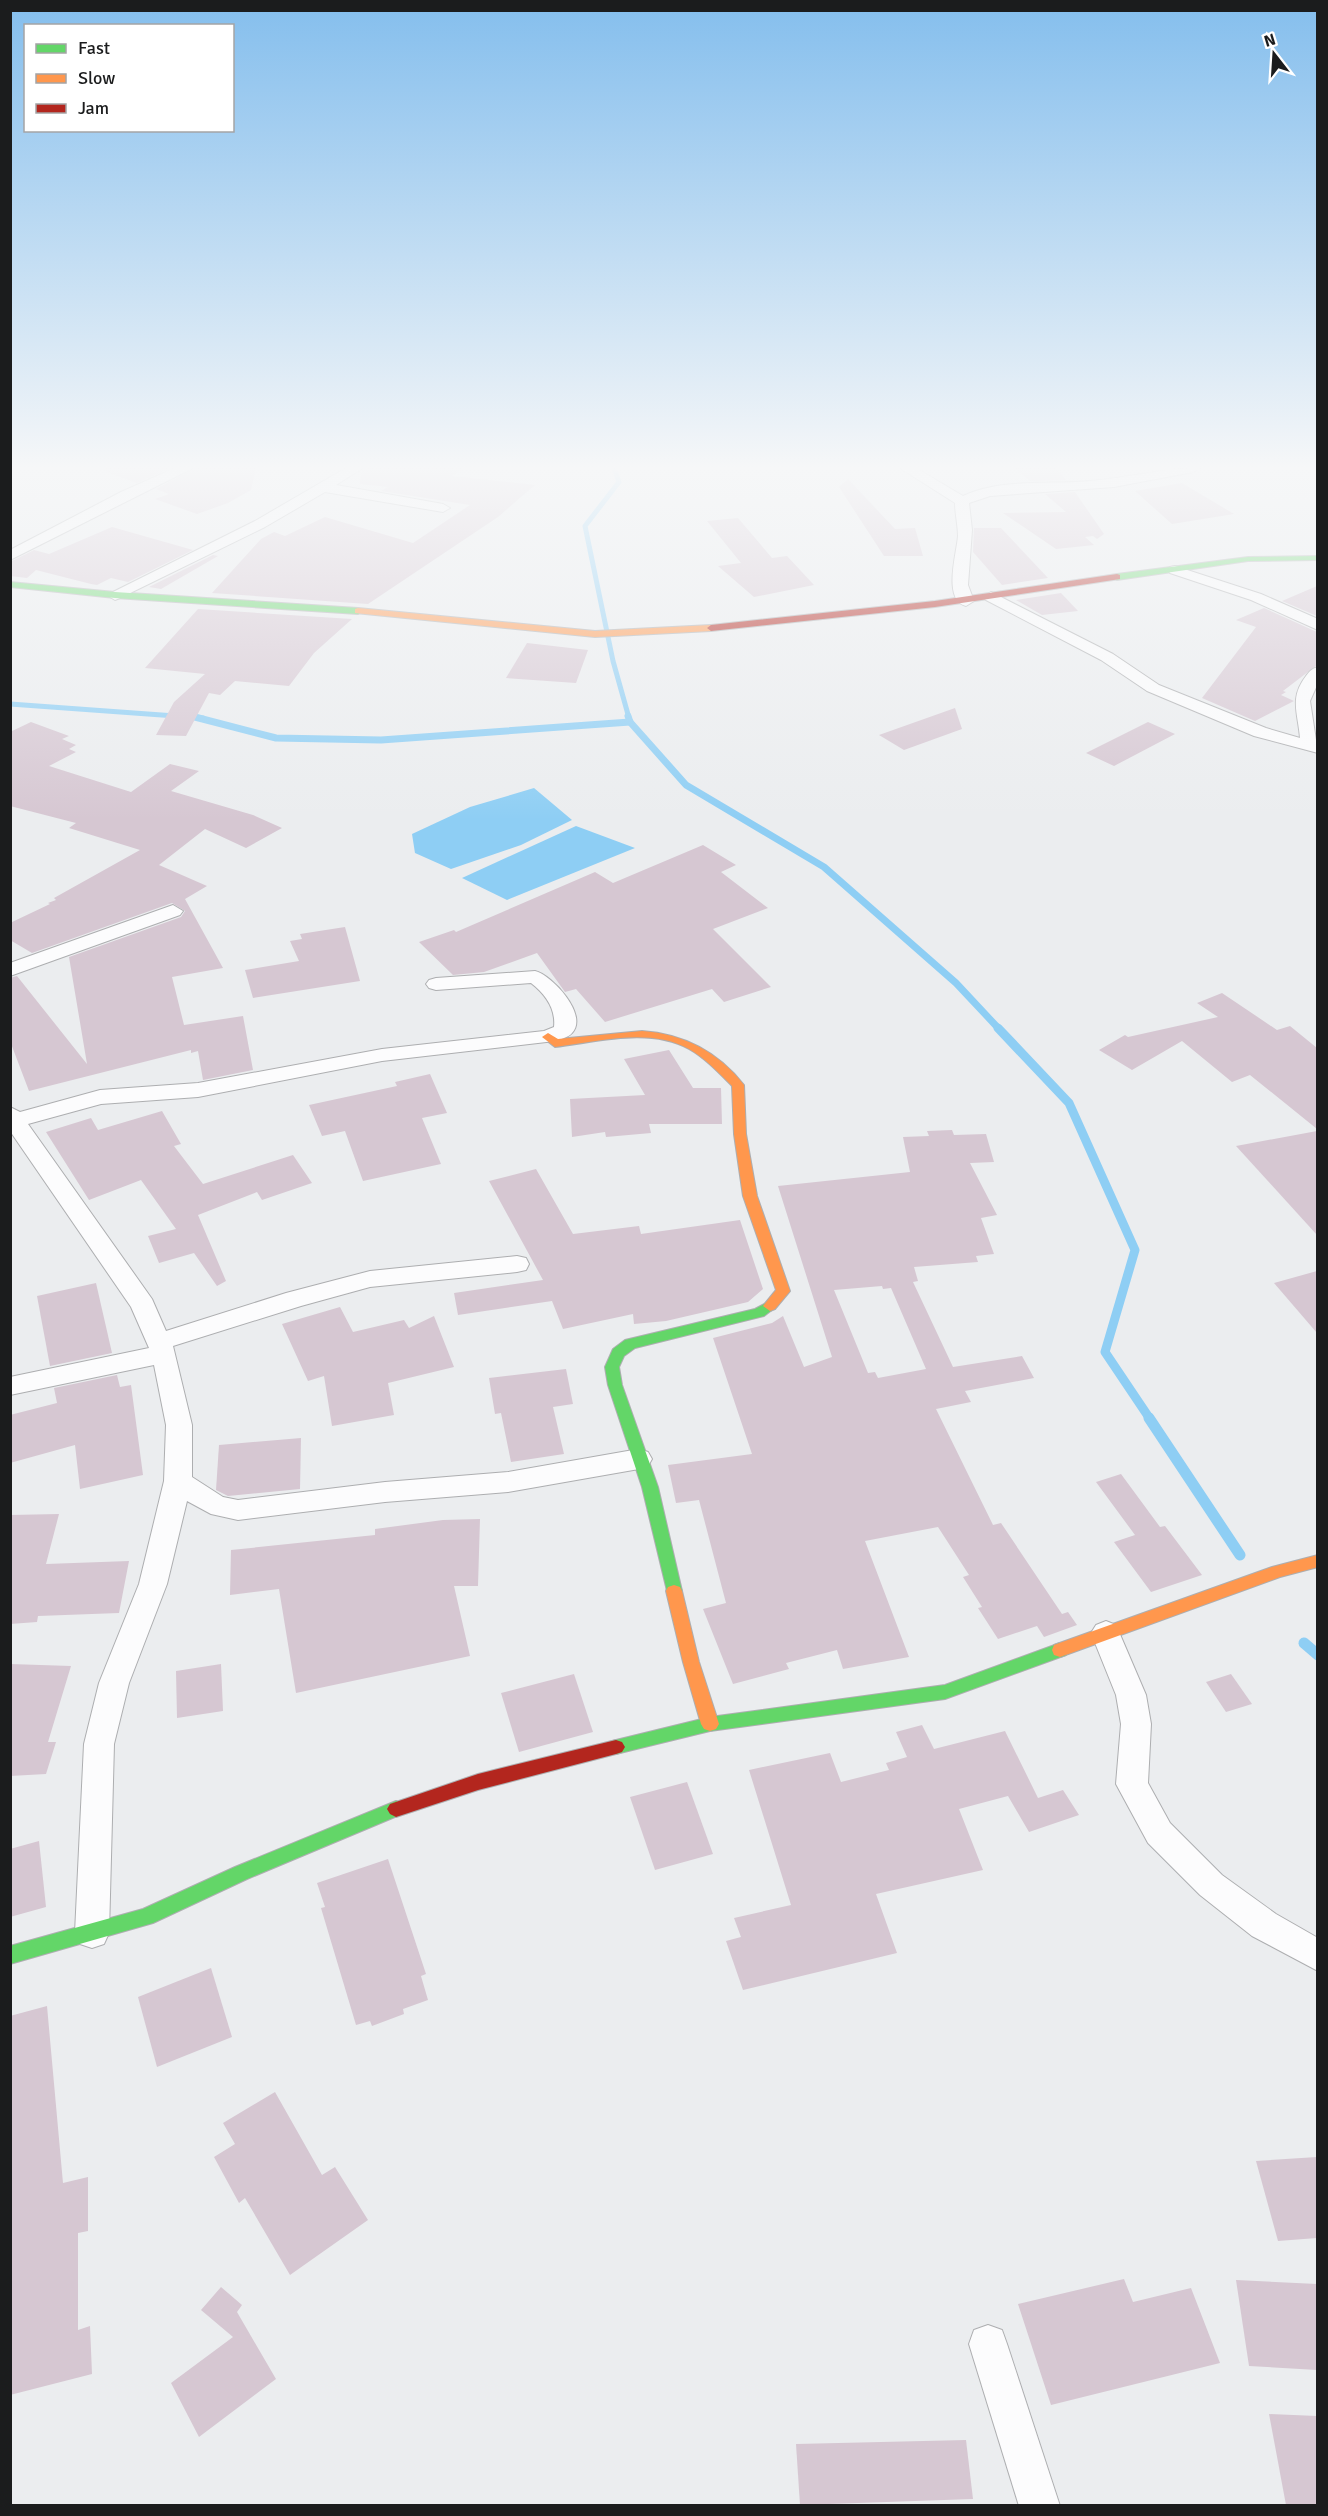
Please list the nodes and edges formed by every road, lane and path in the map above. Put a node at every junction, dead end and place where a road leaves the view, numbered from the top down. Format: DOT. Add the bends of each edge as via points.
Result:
graph roads {
  1 [pos="24,585"];
  2 [pos="135,585"];
  3 [pos="960,585"];
  4 [pos="1070,585"];
  5 [pos="1221,585"];
  6 [pos="116,595"];
  7 [pos="991,597"];
  8 [pos="966,601"];
  9 [pos="1317,625"];
  10 [pos="1317,672"];
  11 [pos="1313,747"];
  12 [pos="173,911"];
  13 [pos="10,970"];
  14 [pos="436,984"];
  15 [pos="548,1037"];
  16 [pos="14,1117"];
  17 [pos="516,1264"];
  18 [pos="162,1348"];
  19 [pos="10,1386"];
  20 [pos="639,1459"];
  21 [pos="178,1482"];
  22 [pos="1317,1561"];
  23 [pos="1106,1633"];
  24 [pos="710,1724"];
  25 [pos="92,1933"];
  26 [pos="10,1955"];
  27 [pos="1317,1956"];
  28 [pos="988,2344"];
  29 [pos="1040,2505"];
  1 -- 6 [label="street"];
  2 -- 6 [label="street"];
  3 -- 8 [label="street"];
  4 -- 7 [label="street"];
  5 -- 9 [label="street"];
  6 -- 8 [label="street" via="385,613 596,634 786,621"];
  7 -- 8 [label="street"];
  7 -- 11 [label="street" via="1107,657 1153,688 1260,732"];
  10 -- 11 [label="street" via="1304,687 1300,700"];
  12 -- 13 [label="street"];
  14 -- 15 [label="street" via="535,977 548,985 565,1018 564,1030"];
  15 -- 16 [label="street" via="382,1055 198,1090 100,1097"];
  15 -- 20 [label="street" via="555,1043 646,1034 676,1037 715,1060 738,1085 740,1134 750,1196 783,1291 775,1303 759,1313 630,1344 618,1353 612,1366 615,1385"];
  16 -- 18 [label="street" via="143,1305"];
  17 -- 18 [label="street" via="370,1279 295,1299"];
  18 -- 19 [label="street"];
  18 -- 21 [label="street" via="178,1425"];
  20 -- 21 [label="street" via="508,1482 238,1510 212,1505"];
  20 -- 24 [label="street" via="661,1529 691,1662"];
  21 -- 25 [label="street" via="153,1584 104,1715 99,1744"];
  22 -- 23 [label="street" via="1278,1571"];
  23 -- 24 [label="street" via="945,1692"];
  23 -- 27 [label="street" via="1131,1695 1136,1724 1132,1784 1159,1833 1212,1885 1264,1925"];
  24 -- 25 [label="street" via="478,1782 241,1873 146,1917"];
  25 -- 26 [label="street"];
  28 -- 29 [label="street"];
}
